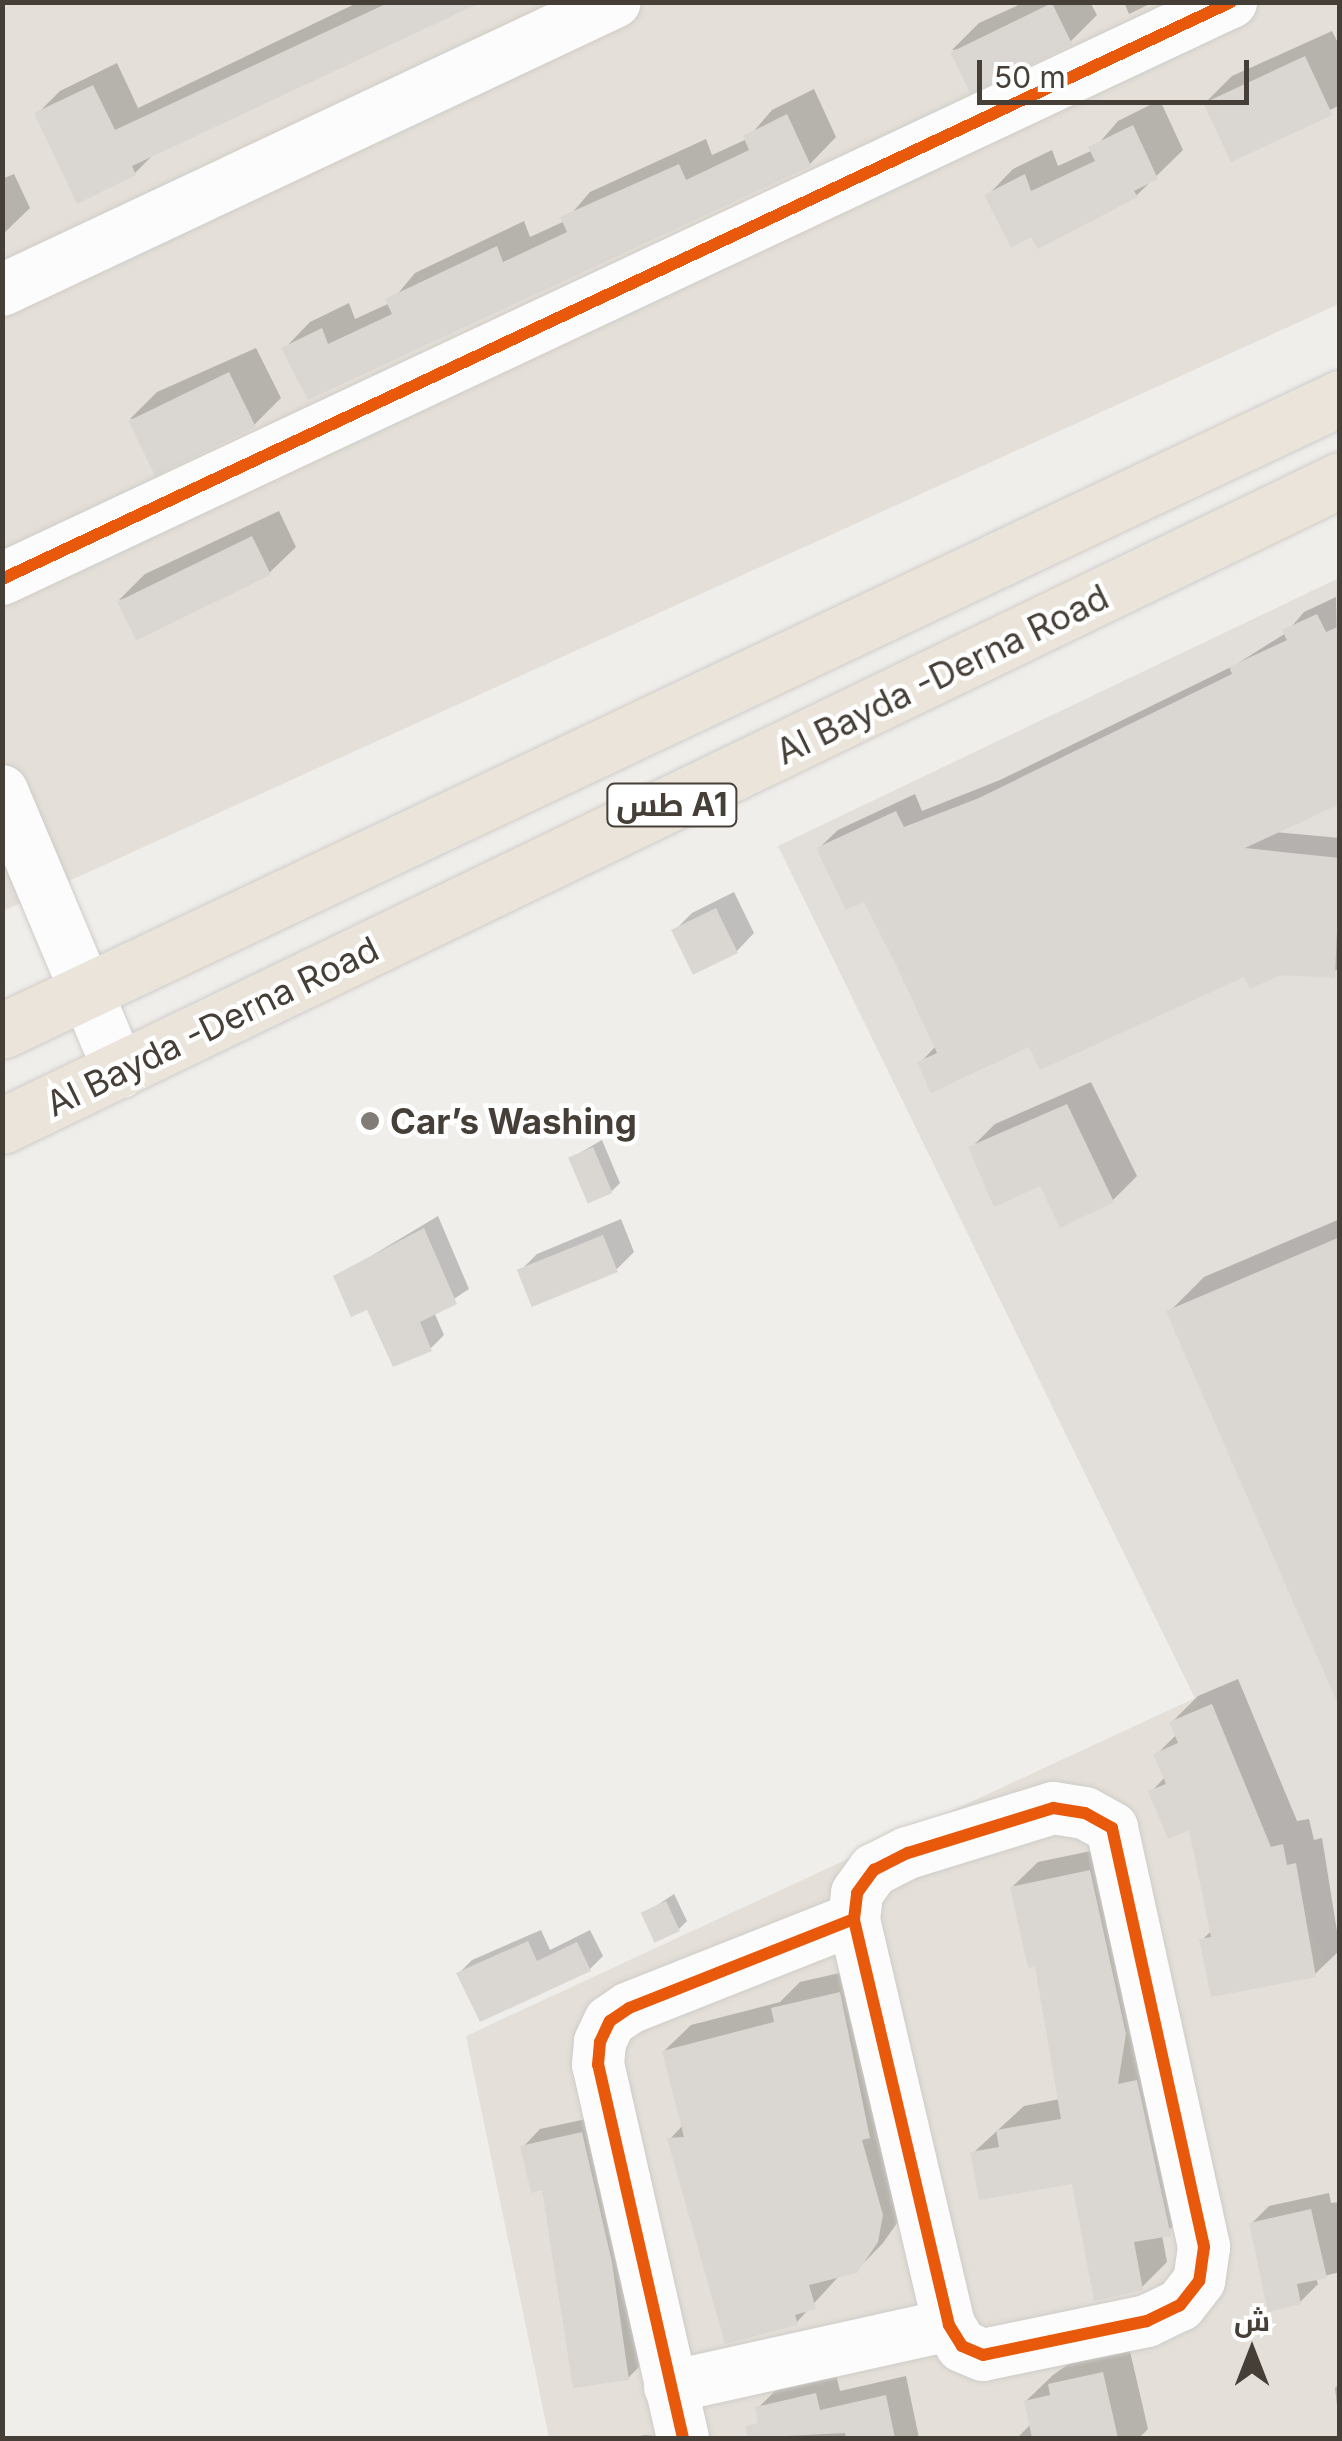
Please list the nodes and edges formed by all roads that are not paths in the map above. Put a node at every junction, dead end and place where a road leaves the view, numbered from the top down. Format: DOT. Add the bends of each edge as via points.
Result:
graph roads {
  1 [pos="615,2"];
  2 [pos="1231,2"];
  3 [pos="2,290"];
  4 [pos="1340,398"];
  5 [pos="1340,480"];
  6 [pos="2,579"];
  7 [pos="2,791"];
  8 [pos="88,990"];
  9 [pos="2,1031"];
  10 [pos="120,1072"];
  11 [pos="2,1126"];
  12 [pos="854,1919"];
  13 [pos="949,2325"];
  14 [pos="670,2387"];
  15 [pos="682,2438"];
  1 -- 3 [label="street"];
  2 -- 6 [label="street"];
  4 -- 8 [label="highway, طس A1"];
  5 -- 10 [label="highway, Al Bayda -Derna Road / طس A1"];
  7 -- 8 [label="street"];
  8 -- 9 [label="highway, طس A1"];
  8 -- 10 [label="street"];
  10 -- 11 [label="highway, Al Bayda -Derna Road / طس A1"];
  12 -- 13 [label="street"];
  12 -- 13 [label="street" via="857,1893 874,1870 908,1853 1053,1808 1085,1813 1112,1828 1204,2248 1200,2281 1180,2305 1147,2321 983,2354 962,2346"];
  12 -- 14 [label="street" via="629,2008 610,2021 600,2042 598,2065"];
  13 -- 14 [label="street"];
  14 -- 15 [label="street"];
}
